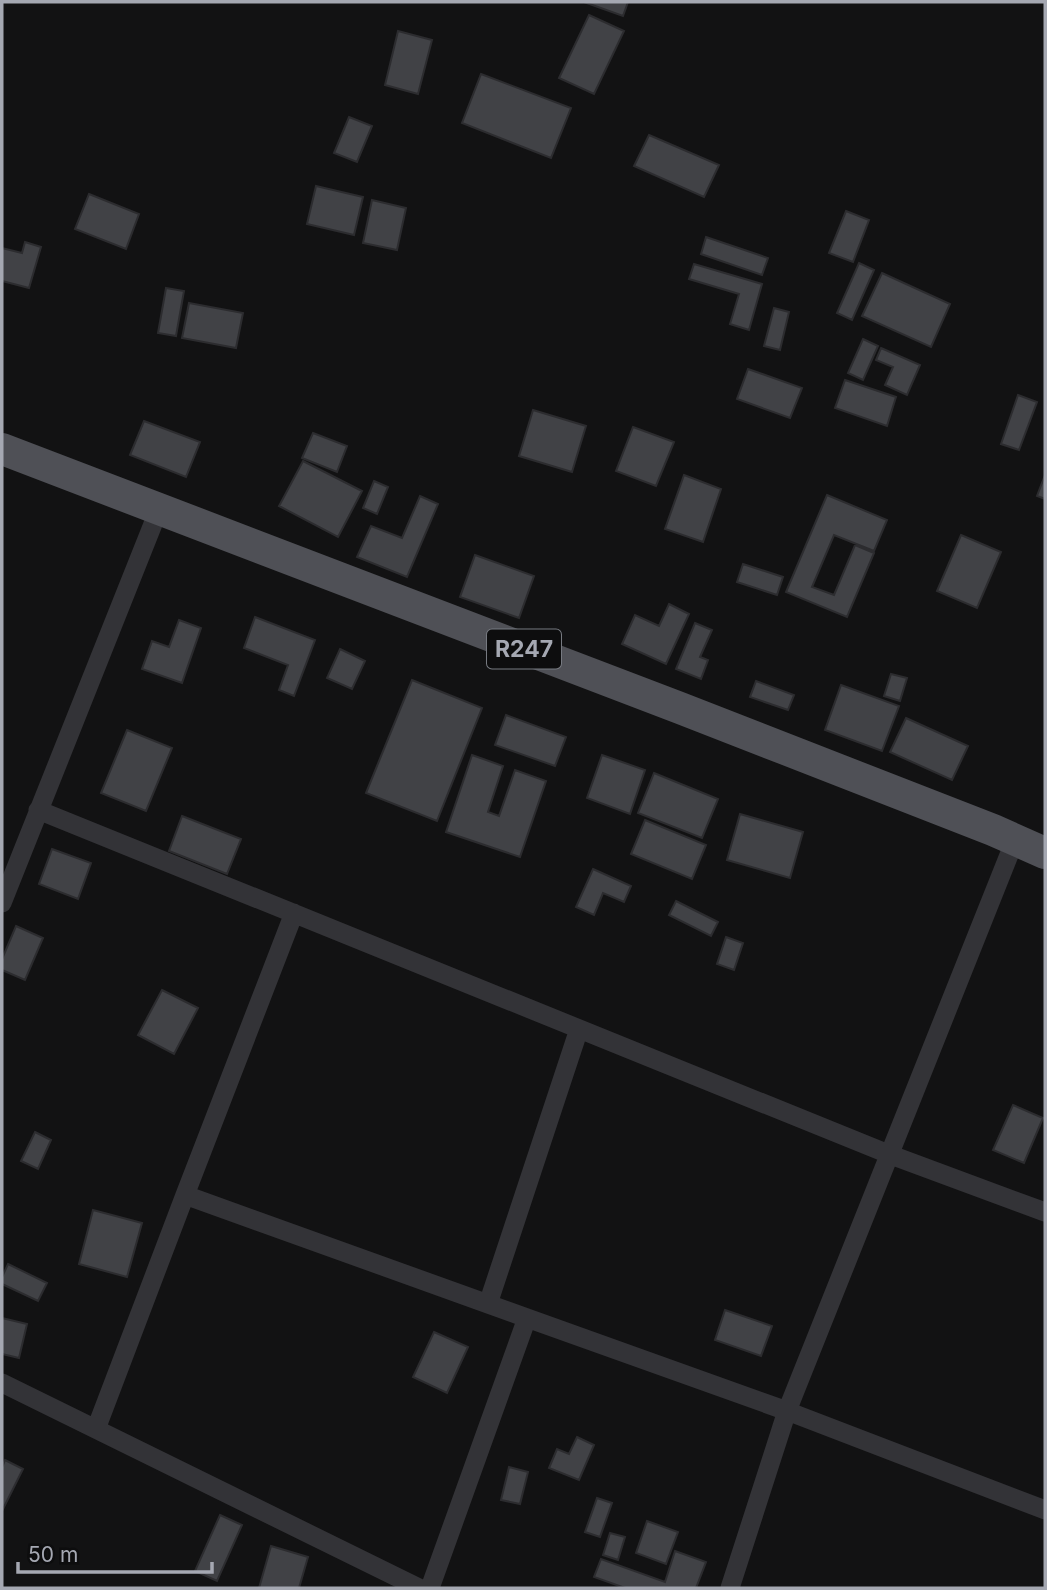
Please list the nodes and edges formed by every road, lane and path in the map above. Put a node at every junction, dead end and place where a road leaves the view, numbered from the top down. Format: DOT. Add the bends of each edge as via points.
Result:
graph roads {
  1 [pos="2,449"];
  2 [pos="159,509"];
  3 [pos="38,810"];
  4 [pos="1015,840"];
  5 [pos="1045,853"];
  6 [pos="2,903"];
  7 [pos="295,914"];
  8 [pos="579,1029"];
  9 [pos="891,1155"];
  10 [pos="185,1195"];
  11 [pos="1045,1212"];
  12 [pos="488,1304"];
  13 [pos="527,1318"];
  14 [pos="2,1383"];
  15 [pos="787,1411"];
  16 [pos="96,1429"];
  17 [pos="1045,1510"];
  18 [pos="419,1588"];
  19 [pos="430,1588"];
  20 [pos="730,1588"];
  1 -- 2 [label="main road, R247"];
  2 -- 3 [label="street"];
  2 -- 4 [label="main road, R247"];
  3 -- 6 [label="street"];
  3 -- 7 [label="street"];
  4 -- 5 [label="main road, R247"];
  4 -- 9 [label="street"];
  7 -- 8 [label="street"];
  7 -- 10 [label="street"];
  8 -- 9 [label="street"];
  8 -- 12 [label="street"];
  9 -- 11 [label="street"];
  9 -- 15 [label="street"];
  10 -- 12 [label="street"];
  10 -- 16 [label="street"];
  12 -- 13 [label="street"];
  13 -- 15 [label="street"];
  13 -- 19 [label="street"];
  14 -- 16 [label="street"];
  15 -- 17 [label="street"];
  15 -- 20 [label="street"];
  16 -- 18 [label="street"];
}
